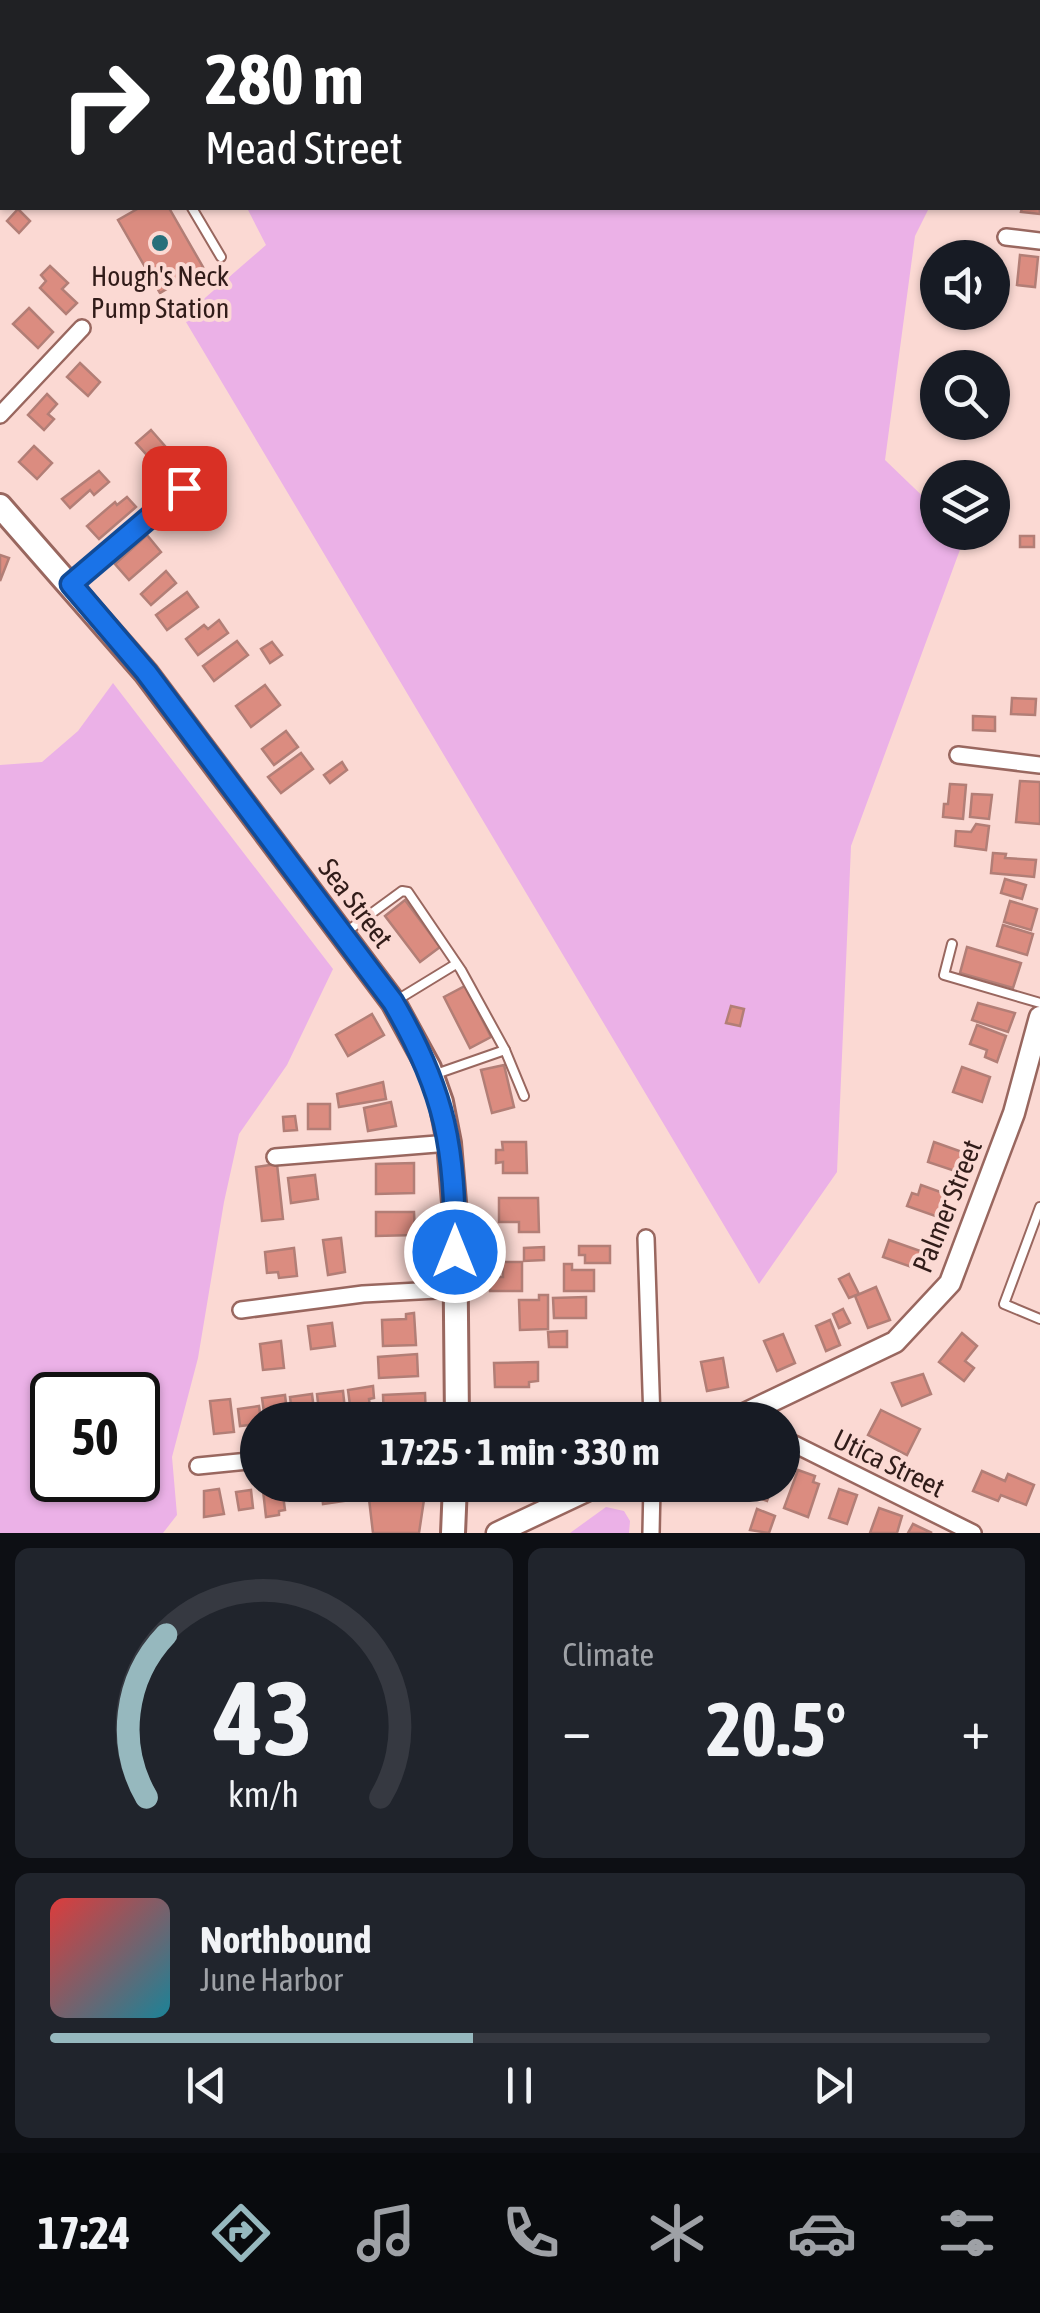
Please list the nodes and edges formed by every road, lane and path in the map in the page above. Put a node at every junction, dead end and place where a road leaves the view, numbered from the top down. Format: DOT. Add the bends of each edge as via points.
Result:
graph roads {
  1 [pos="193,210"];
  2 [pos="1006,236"];
  3 [pos="1040,241"];
  4 [pos="221,257"];
  5 [pos="82,328"];
  6 [pos="0,415"];
  7 [pos="184,488"];
  8 [pos="0,506"];
  9 [pos="71,584"];
  10 [pos="958,755"];
  11 [pos="1040,765"];
  12 [pos="342,935"];
  13 [pos="952,944"];
  14 [pos="456,964"];
  15 [pos="393,1002"];
  16 [pos="1040,1002"];
  17 [pos="1040,1019"];
  18 [pos="505,1050"];
  19 [pos="432,1076"];
  20 [pos="524,1096"];
  21 [pos="449,1144"];
  22 [pos="275,1156"];
  23 [pos="1040,1206"];
  24 [pos="646,1238"];
  25 [pos="455,1289"];
  26 [pos="241,1310"];
  27 [pos="1040,1319"];
  28 [pos="458,1402"];
  29 [pos="651,1402"];
  30 [pos="774,1402"];
  31 [pos="800,1447"];
  32 [pos="240,1462"];
  33 [pos="198,1466"];
  34 [pos="455,1502"];
  35 [pos="562,1502"];
  36 [pos="652,1502"];
  37 [pos="453,1533"];
  38 [pos="497,1533"];
  39 [pos="651,1533"];
  40 [pos="973,1533"];
  1 -- 4 [label="lane"];
  2 -- 3 [label="street"];
  5 -- 6 [label="street"];
  7 -- 9 [label="street"];
  8 -- 9 [label="main road, Sea Street"];
  9 -- 12 [label="main road, Sea Street" via="146,672"];
  10 -- 11 [label="street"];
  12 -- 14 [label="lane" via="408,892"];
  12 -- 15 [label="main road, Sea Street"];
  13 -- 16 [label="lane" via="944,975"];
  14 -- 15 [label="lane"];
  14 -- 18 [label="lane"];
  15 -- 19 [label="main road, Sea Street"];
  17 -- 30 [label="street, Palmer Street" via="1014,1113 950,1283 895,1342"];
  18 -- 19 [label="lane"];
  18 -- 20 [label="lane"];
  19 -- 21 [label="main road, Sea Street"];
  21 -- 22 [label="street"];
  21 -- 25 [label="main road, Sea Street"];
  23 -- 27 [label="lane" via="1004,1304"];
  24 -- 29 [label="street"];
  25 -- 26 [label="street"];
  25 -- 28 [label="main road, Sea Street"];
  31 -- 40 [label="street, Utica Street"];
  32 -- 33 [label="street"];
  34 -- 37 [label="main road"];
  35 -- 38 [label="street"];
  36 -- 39 [label="street"];
}
